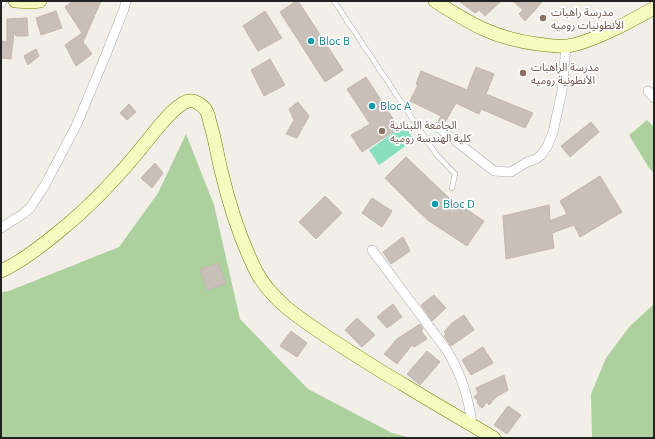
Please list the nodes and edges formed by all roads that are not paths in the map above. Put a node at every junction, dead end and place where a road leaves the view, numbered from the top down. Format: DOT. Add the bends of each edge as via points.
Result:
graph roads {
  1 [pos="15,1"];
  2 [pos="40,1"];
  3 [pos="126,1"];
  4 [pos="334,1"];
  5 [pos="435,1"];
  6 [pos="654,8"];
  7 [pos="566,46"];
  8 [pos="438,127"];
  9 [pos="452,188"];
  10 [pos="1,228"];
  11 [pos="372,250"];
  12 [pos="1,271"];
  13 [pos="472,425"];
  14 [pos="494,438"];
  1 -- 2 [label="street"];
  3 -- 10 [label="street" via="83,111 45,185 30,208"];
  4 -- 9 [label="lane" via="436,154 455,174"];
  5 -- 7 [label="street" via="461,18 492,33 528,43"];
  6 -- 7 [label="street" via="590,40"];
  7 -- 8 [label="street" via="562,91 553,132 547,147 536,159 511,172 494,171"];
  11 -- 13 [label="street" via="453,360 468,398"];
  12 -- 13 [label="street" via="41,246 82,212 134,158 167,116 184,103 195,101 206,109 226,191 245,248 260,277 275,298 305,322 369,364"];
  13 -- 14 [label="street"];
}
